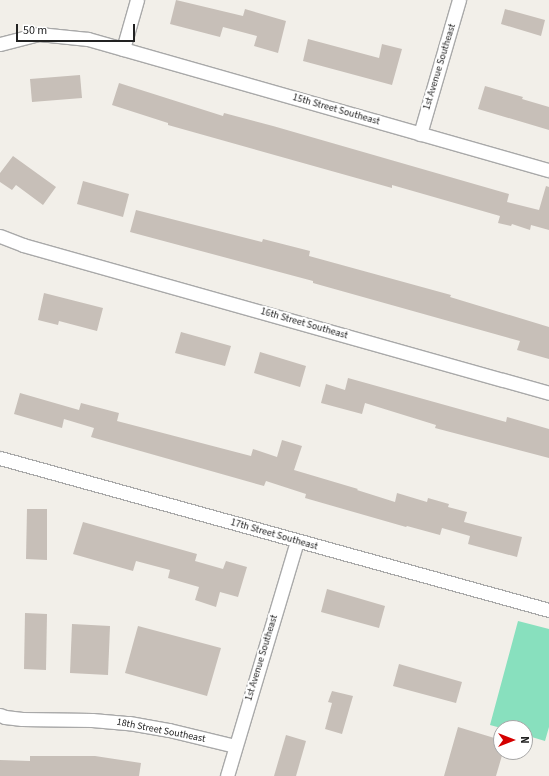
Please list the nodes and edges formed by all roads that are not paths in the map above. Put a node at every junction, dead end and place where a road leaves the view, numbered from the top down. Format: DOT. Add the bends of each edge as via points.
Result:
graph roads {
  1 [pos="137,0"];
  2 [pos="459,0"];
  3 [pos="0,44"];
  4 [pos="123,49"];
  5 [pos="420,134"];
  6 [pos="549,170"];
  7 [pos="0,236"];
  8 [pos="549,393"];
  9 [pos="0,458"];
  10 [pos="297,541"];
  11 [pos="549,610"];
  12 [pos="0,715"];
  13 [pos="236,746"];
  14 [pos="227,776"];
  1 -- 4 [label="street"];
  2 -- 5 [label="street, 1st Avenue Southeast"];
  3 -- 4 [label="street, 15th Street Southeast" via="39,34 88,39"];
  4 -- 5 [label="street, 15th Street Southeast"];
  5 -- 6 [label="street, 15th Street Southeast"];
  7 -- 8 [label="street, 16th Street Southeast" via="59,256"];
  9 -- 10 [label="street, 17th Street Southeast"];
  10 -- 11 [label="street, 17th Street Southeast"];
  10 -- 13 [label="street, 1st Avenue Southeast"];
  12 -- 13 [label="street, 18th Street Southeast" via="129,723"];
  13 -- 14 [label="street, 1st Avenue Southeast"];
}
